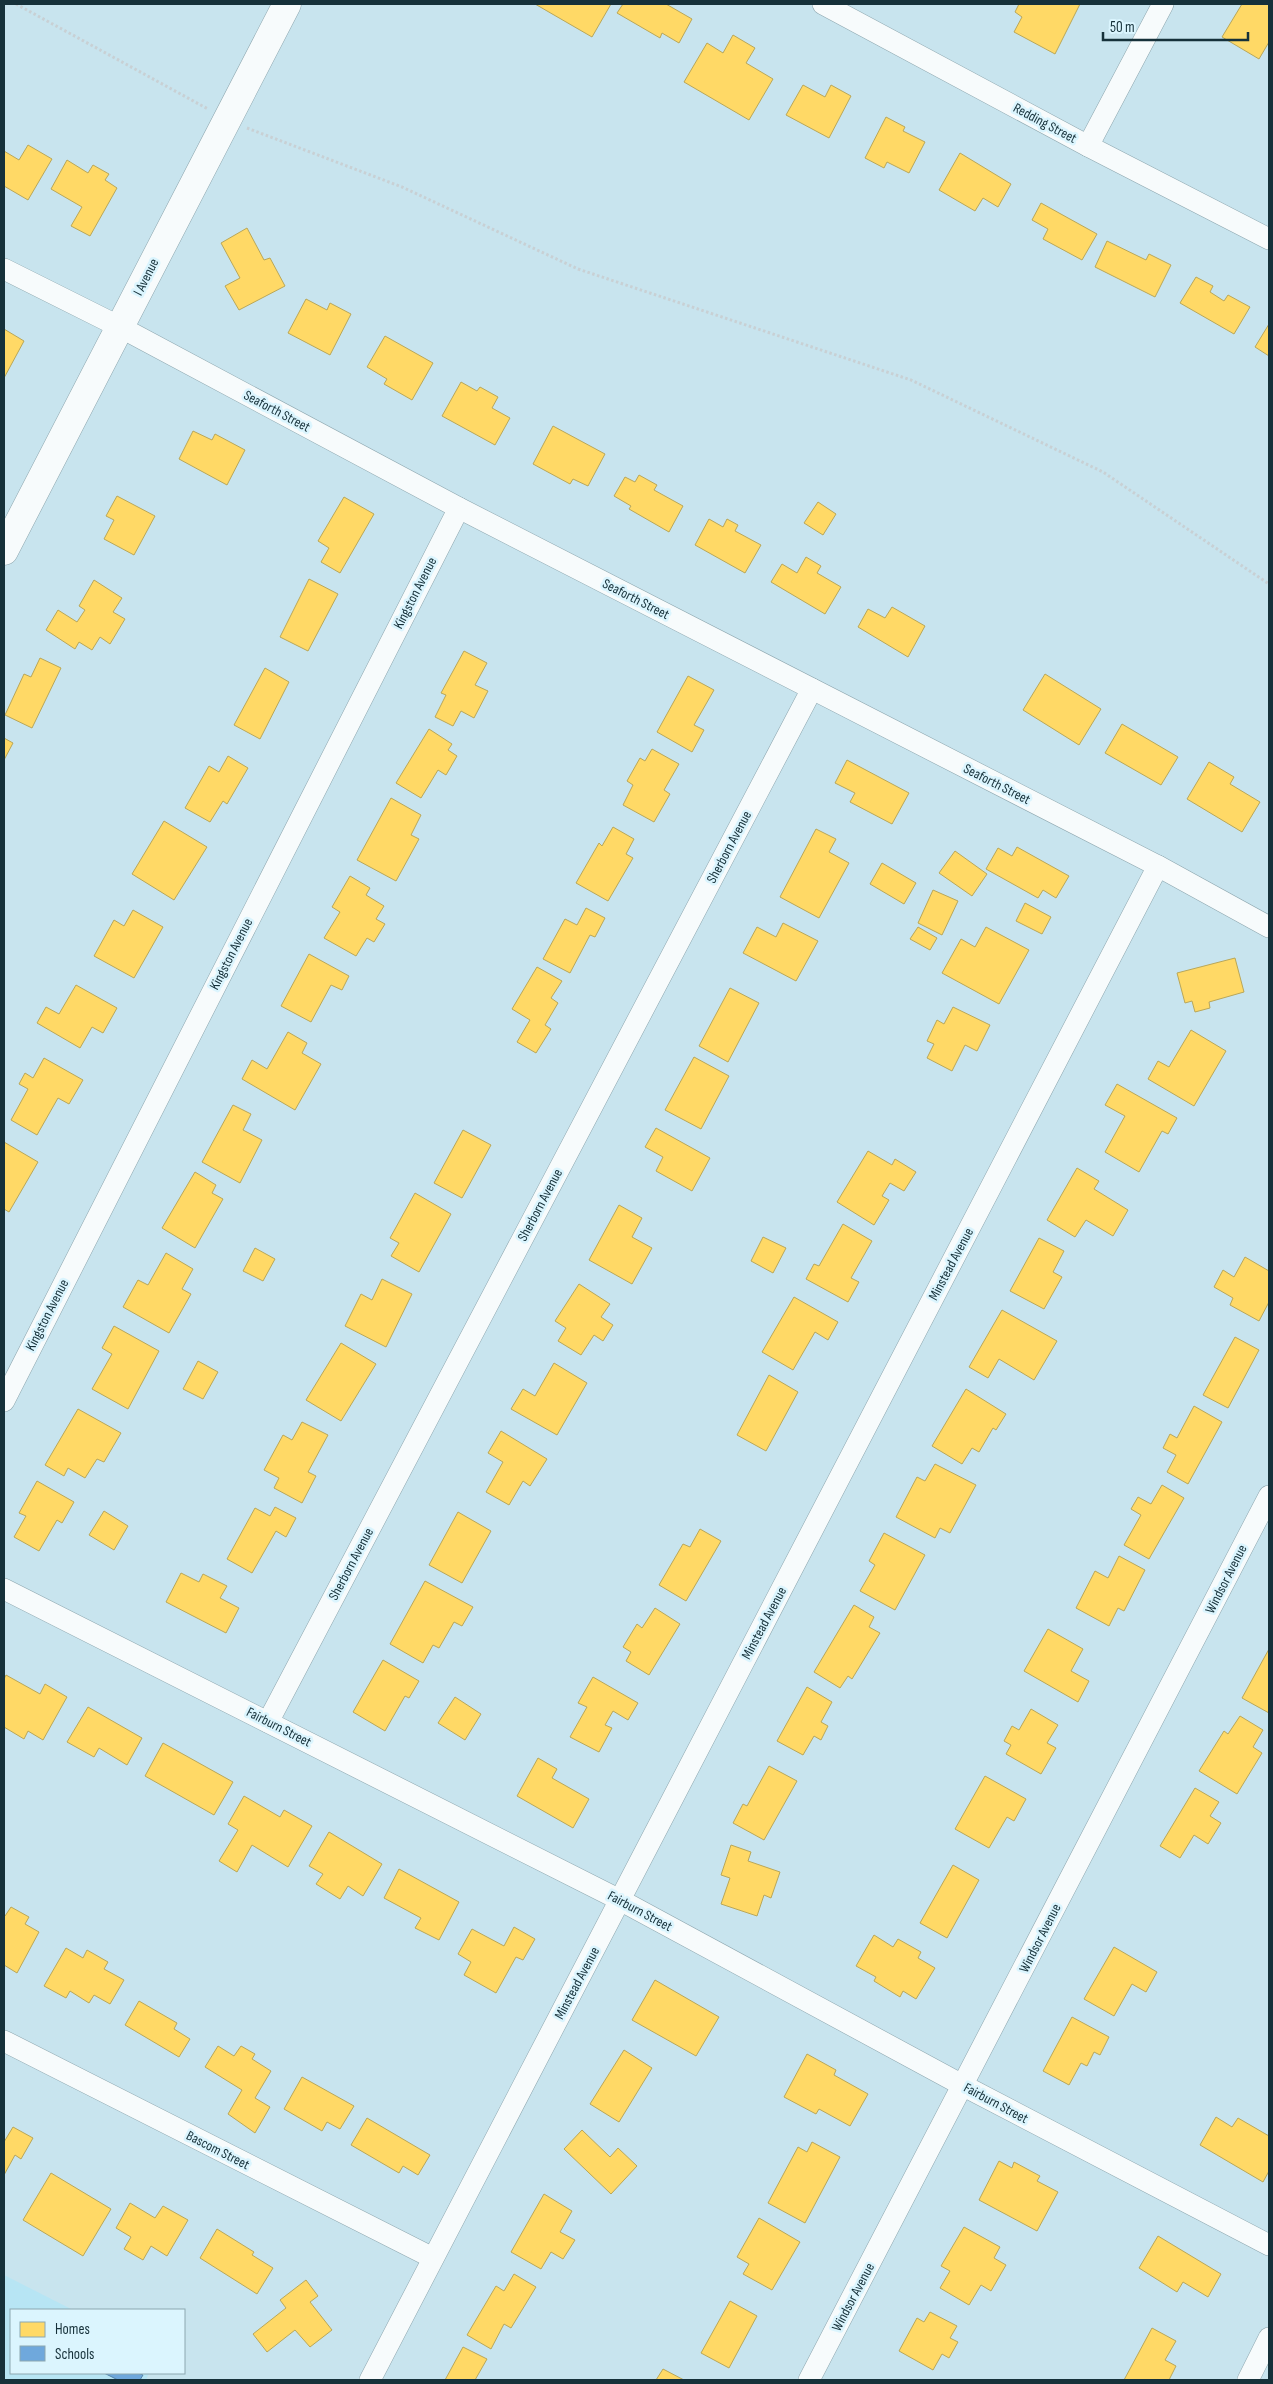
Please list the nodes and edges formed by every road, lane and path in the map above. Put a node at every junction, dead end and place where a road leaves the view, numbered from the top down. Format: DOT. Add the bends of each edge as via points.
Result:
graph roads {
  1 [pos="16,4"];
  2 [pos="287,4"];
  3 [pos="823,4"];
  4 [pos="1163,4"];
  5 [pos="227,120"];
  6 [pos="1088,146"];
  7 [pos="1269,239"];
  8 [pos="4,269"];
  9 [pos="120,327"];
  10 [pos="459,508"];
  11 [pos="4,551"];
  12 [pos="1269,584"];
  13 [pos="812,689"];
  14 [pos="1158,866"];
  15 [pos="1269,927"];
  16 [pos="4,1401"];
  17 [pos="1269,1496"];
  18 [pos="4,1590"];
  19 [pos="268,1722"];
  20 [pos="620,1900"];
  21 [pos="4,2041"];
  22 [pos="964,2086"];
  23 [pos="1269,2245"];
  24 [pos="433,2258"];
  25 [pos="1269,2338"];
  26 [pos="370,2380"];
  27 [pos="809,2380"];
  28 [pos="1248,2380"];
  1 -- 5 [label="path"];
  2 -- 5 [label="main road, I Avenue"];
  3 -- 6 [label="street, Redding Street"];
  4 -- 6 [label="street"];
  5 -- 9 [label="main road, I Avenue"];
  5 -- 12 [label="path" via="402,187 578,269 911,380 1103,472"];
  6 -- 7 [label="street, Redding Street"];
  8 -- 9 [label="street, Seaforth Street"];
  9 -- 10 [label="street, Seaforth Street"];
  9 -- 11 [label="main road, I Avenue"];
  10 -- 13 [label="street, Seaforth Street"];
  10 -- 16 [label="street, Kingston Avenue"];
  13 -- 14 [label="street, Seaforth Street"];
  13 -- 19 [label="street, Sherborn Avenue"];
  14 -- 15 [label="street, Seaforth Street"];
  14 -- 20 [label="street, Minstead Avenue"];
  17 -- 22 [label="street, Windsor Avenue"];
  18 -- 19 [label="street, Fairburn Street"];
  19 -- 20 [label="street, Fairburn Street"];
  20 -- 22 [label="street, Fairburn Street"];
  20 -- 24 [label="street, Minstead Avenue"];
  21 -- 24 [label="street, Bascom Street"];
  22 -- 23 [label="street, Fairburn Street"];
  22 -- 27 [label="street, Windsor Avenue"];
  24 -- 26 [label="street, Minstead Avenue"];
  25 -- 28 [label="street"];
}
